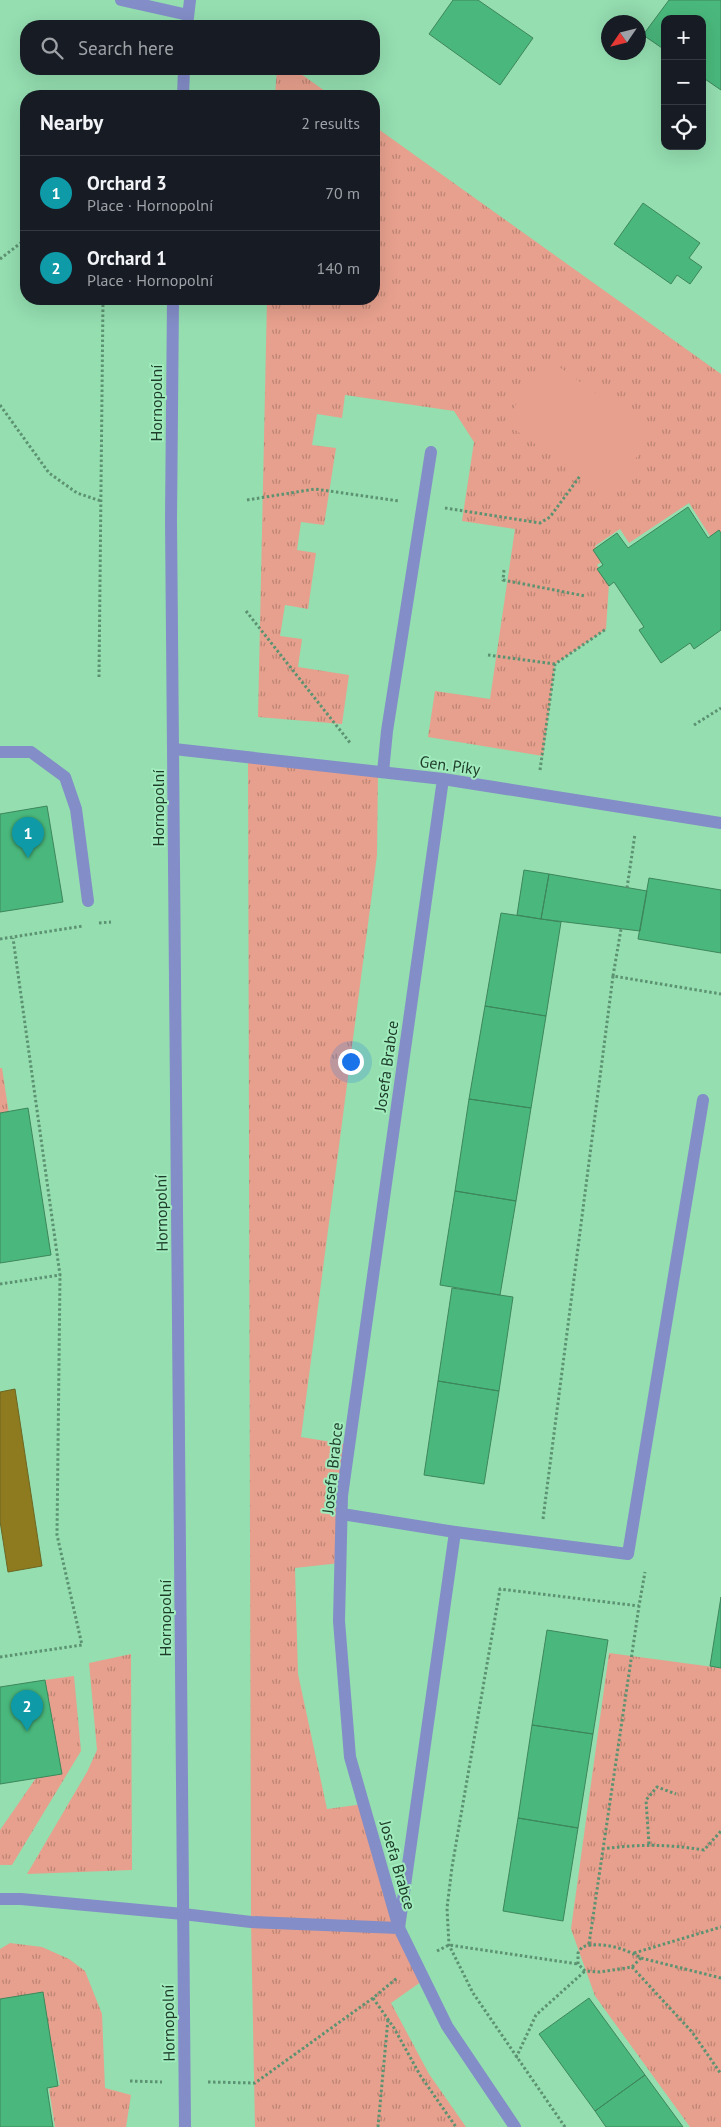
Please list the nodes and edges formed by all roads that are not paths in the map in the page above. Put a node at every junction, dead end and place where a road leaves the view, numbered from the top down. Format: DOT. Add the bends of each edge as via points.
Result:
graph roads {
  1 [pos="121,0"];
  2 [pos="190,0"];
  3 [pos="187,20"];
  4 [pos="184,75"];
  5 [pos="183,90"];
  6 [pos="173,305"];
  7 [pos="431,452"];
  8 [pos="174,749"];
  9 [pos="0,752"];
  10 [pos="383,772"];
  11 [pos="443,779"];
  12 [pos="721,823"];
  13 [pos="88,900"];
  14 [pos="703,1100"];
  15 [pos="342,1514"];
  16 [pos="455,1532"];
  17 [pos="0,1899"];
  18 [pos="183,1914"];
  19 [pos="399,1928"];
  20 [pos="185,2127"];
  21 [pos="515,2127"];
  1 -- 3 [label="street"];
  2 -- 3 [label="street"];
  4 -- 5 [label="street"];
  6 -- 8 [label="street, Hornopolní"];
  7 -- 10 [label="street" via="386,731"];
  8 -- 10 [label="street, Gen. Píky"];
  8 -- 18 [label="street, Hornopolní"];
  9 -- 13 [label="street" via="32,752 65,777 76,809"];
  10 -- 11 [label="street, Gen. Píky"];
  11 -- 12 [label="street, Gen. Píky"];
  11 -- 15 [label="street, Josefa Brabce"];
  14 -- 16 [label="street" via="628,1554"];
  15 -- 16 [label="street"];
  15 -- 19 [label="street, Josefa Brabce" via="339,1621 350,1757"];
  16 -- 19 [label="street"];
  17 -- 18 [label="street"];
  18 -- 19 [label="street" via="251,1922"];
  18 -- 20 [label="street, Hornopolní"];
  19 -- 21 [label="street, Josefa Brabce" via="447,2026"];
}
